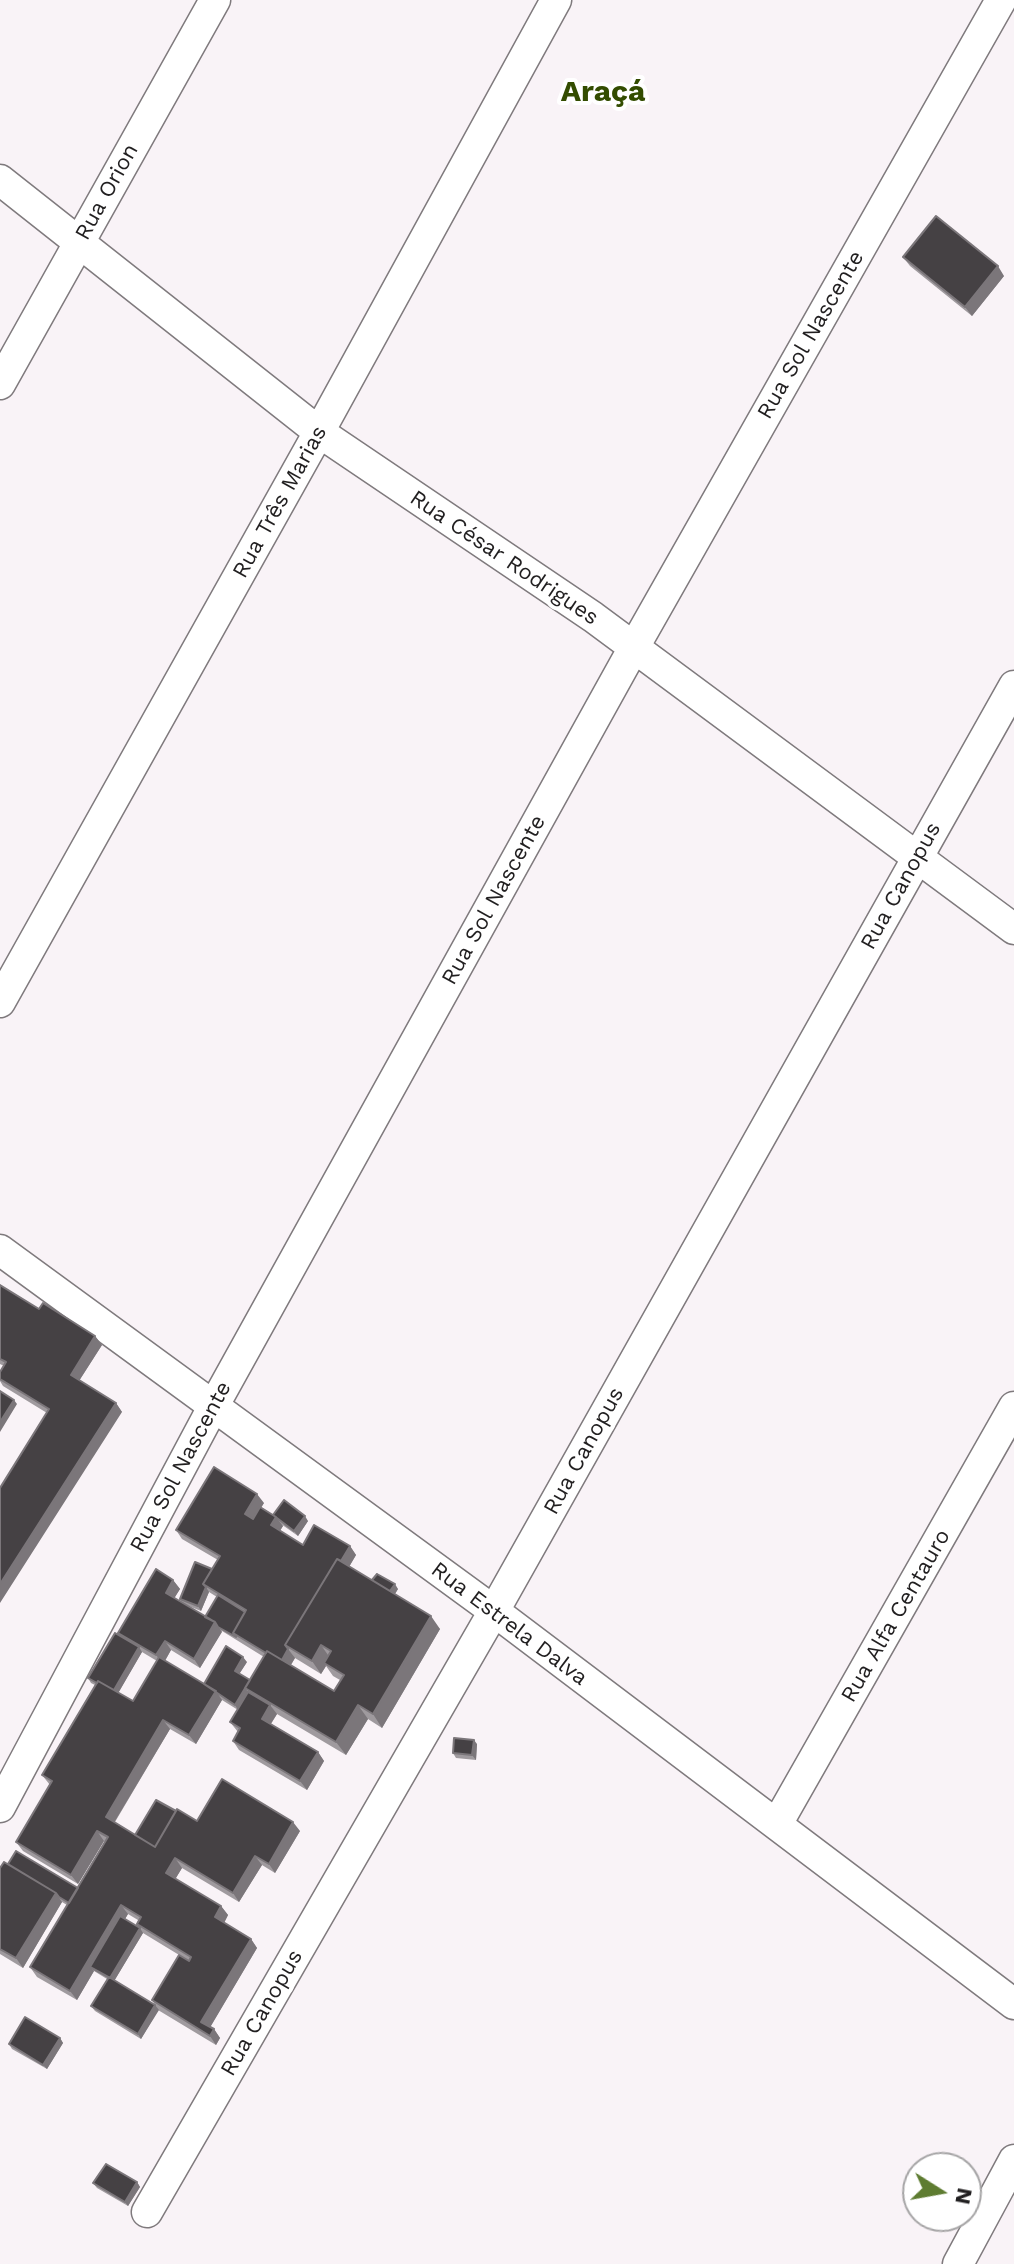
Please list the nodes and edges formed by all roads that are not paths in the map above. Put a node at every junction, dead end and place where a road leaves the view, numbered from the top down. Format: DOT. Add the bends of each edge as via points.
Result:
graph roads {
  1 [pos="215,0"];
  2 [pos="556,0"];
  3 [pos="1001,0"];
  4 [pos="0,180"];
  5 [pos="78,243"];
  6 [pos="0,384"];
  7 [pos="319,432"];
  8 [pos="633,649"];
  9 [pos="1014,686"];
  10 [pos="916,859"];
  11 [pos="1014,929"];
  12 [pos="0,1002"];
  13 [pos="0,1250"];
  14 [pos="213,1407"];
  15 [pos="1014,1407"];
  16 [pos="494,1611"];
  17 [pos="0,1807"];
  18 [pos="777,1824"];
  19 [pos="1014,2004"];
  20 [pos="1014,2160"];
  21 [pos="147,2212"];
  22 [pos="958,2264"];
  1 -- 5 [label="street, Rua Orion"];
  2 -- 7 [label="street, Rua Três Marias"];
  3 -- 8 [label="street, Rua Sol Nascente"];
  4 -- 5 [label="street, Rua César Rodrigues"];
  5 -- 6 [label="street, Rua Orion"];
  5 -- 7 [label="street, Rua César Rodrigues"];
  7 -- 8 [label="street, Rua César Rodrigues"];
  7 -- 12 [label="street, Rua Três Marias"];
  8 -- 10 [label="street, Rua César Rodrigues"];
  8 -- 14 [label="street, Rua Sol Nascente"];
  9 -- 10 [label="street, Rua Canopus"];
  10 -- 11 [label="street, Rua César Rodrigues"];
  10 -- 16 [label="street, Rua Canopus"];
  13 -- 14 [label="street, Rua Estrela Dalva"];
  14 -- 16 [label="street, Rua Estrela Dalva"];
  14 -- 17 [label="street, Rua Sol Nascente"];
  15 -- 18 [label="street, Rua Alfa Centauro"];
  16 -- 18 [label="street, Rua Estrela Dalva"];
  16 -- 21 [label="street, Rua Canopus"];
  18 -- 19 [label="street, Rua Estrela Dalva"];
  20 -- 22 [label="street"];
}
